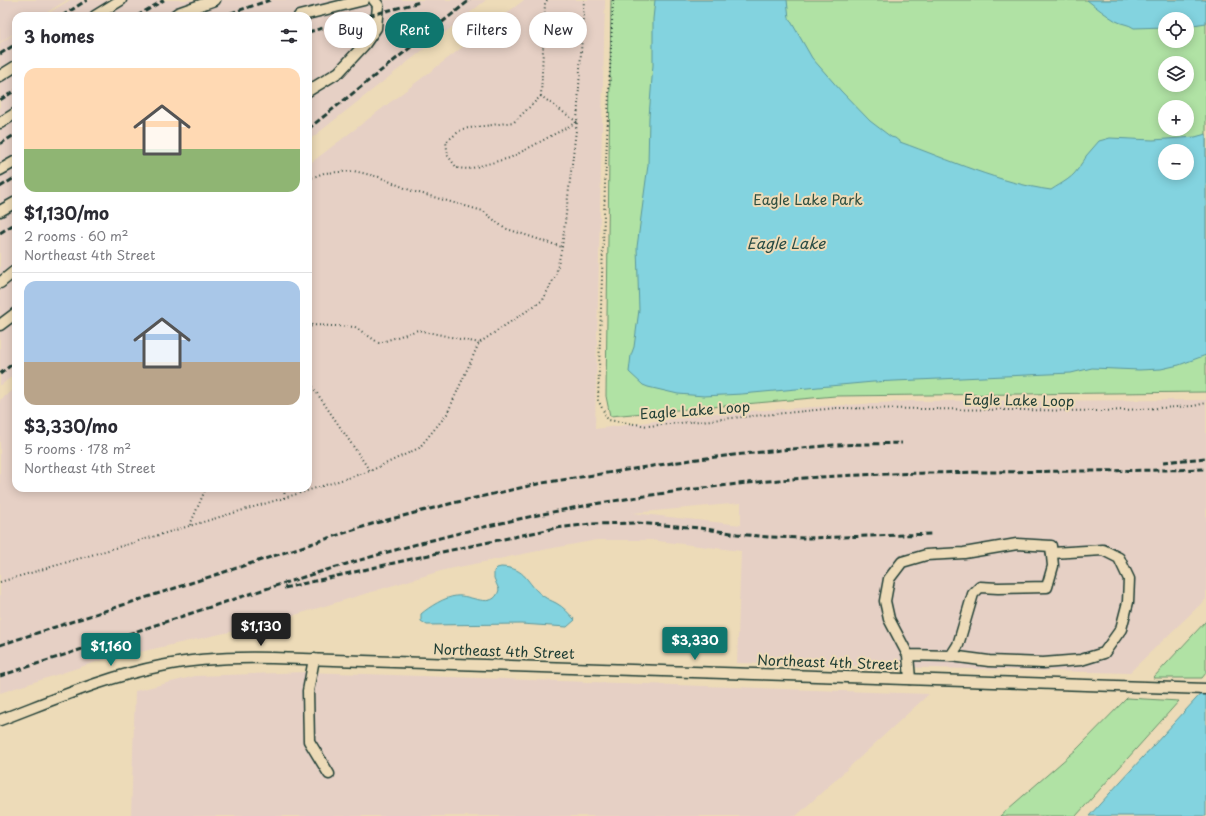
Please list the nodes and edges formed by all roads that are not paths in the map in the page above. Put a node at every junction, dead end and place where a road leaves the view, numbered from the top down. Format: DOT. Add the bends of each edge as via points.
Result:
graph roads {
  1 [pos="120,0"];
  2 [pos="215,0"];
  3 [pos="364,0"];
  4 [pos="374,0"];
  5 [pos="101,12"];
  6 [pos="181,12"];
  7 [pos="312,13"];
  8 [pos="12,68"];
  9 [pos="0,76"];
  10 [pos="312,89"];
  11 [pos="12,116"];
  12 [pos="0,123"];
  13 [pos="12,163"];
  14 [pos="0,170"];
  15 [pos="12,204"];
  16 [pos="0,211"];
  17 [pos="12,273"];
  18 [pos="0,283"];
  19 [pos="12,316"];
  20 [pos="0,325"];
  21 [pos="1052,552"];
  22 [pos="908,655"];
  23 [pos="951,656"];
  24 [pos="314,659"];
  25 [pos="910,679"];
  26 [pos="1206,689"];
  27 [pos="0,720"];
  28 [pos="329,774"];
  1 -- 5 [label="street"];
  2 -- 6 [label="street"];
  3 -- 7 [label="street"];
  4 -- 10 [label="street" via="378,5 376,28 365,44 339,72"];
  8 -- 9 [label="street"];
  11 -- 12 [label="street"];
  13 -- 14 [label="street"];
  15 -- 16 [label="street"];
  17 -- 18 [label="street"];
  19 -- 20 [label="street"];
  21 -- 22 [label="street" via="1051,546 1017,544 964,553 926,555 902,562 889,579 885,601 889,619"];
  21 -- 23 [label="street" via="1053,566 1047,587 980,588 973,594 958,645"];
  21 -- 23 [label="street" via="1103,550 1119,558 1129,579 1128,602 1121,628 1104,653 1081,660 1043,663 989,661"];
  22 -- 23 [label="street"];
  22 -- 25 [label="street"];
  24 -- 25 [label="street, Northeast 4th Street"];
  24 -- 27 [label="street, Northeast 4th Street" via="233,658 163,665 97,683"];
  24 -- 28 [label="street" via="308,691 309,741"];
  25 -- 26 [label="street, Northeast 4th Street"];
}
